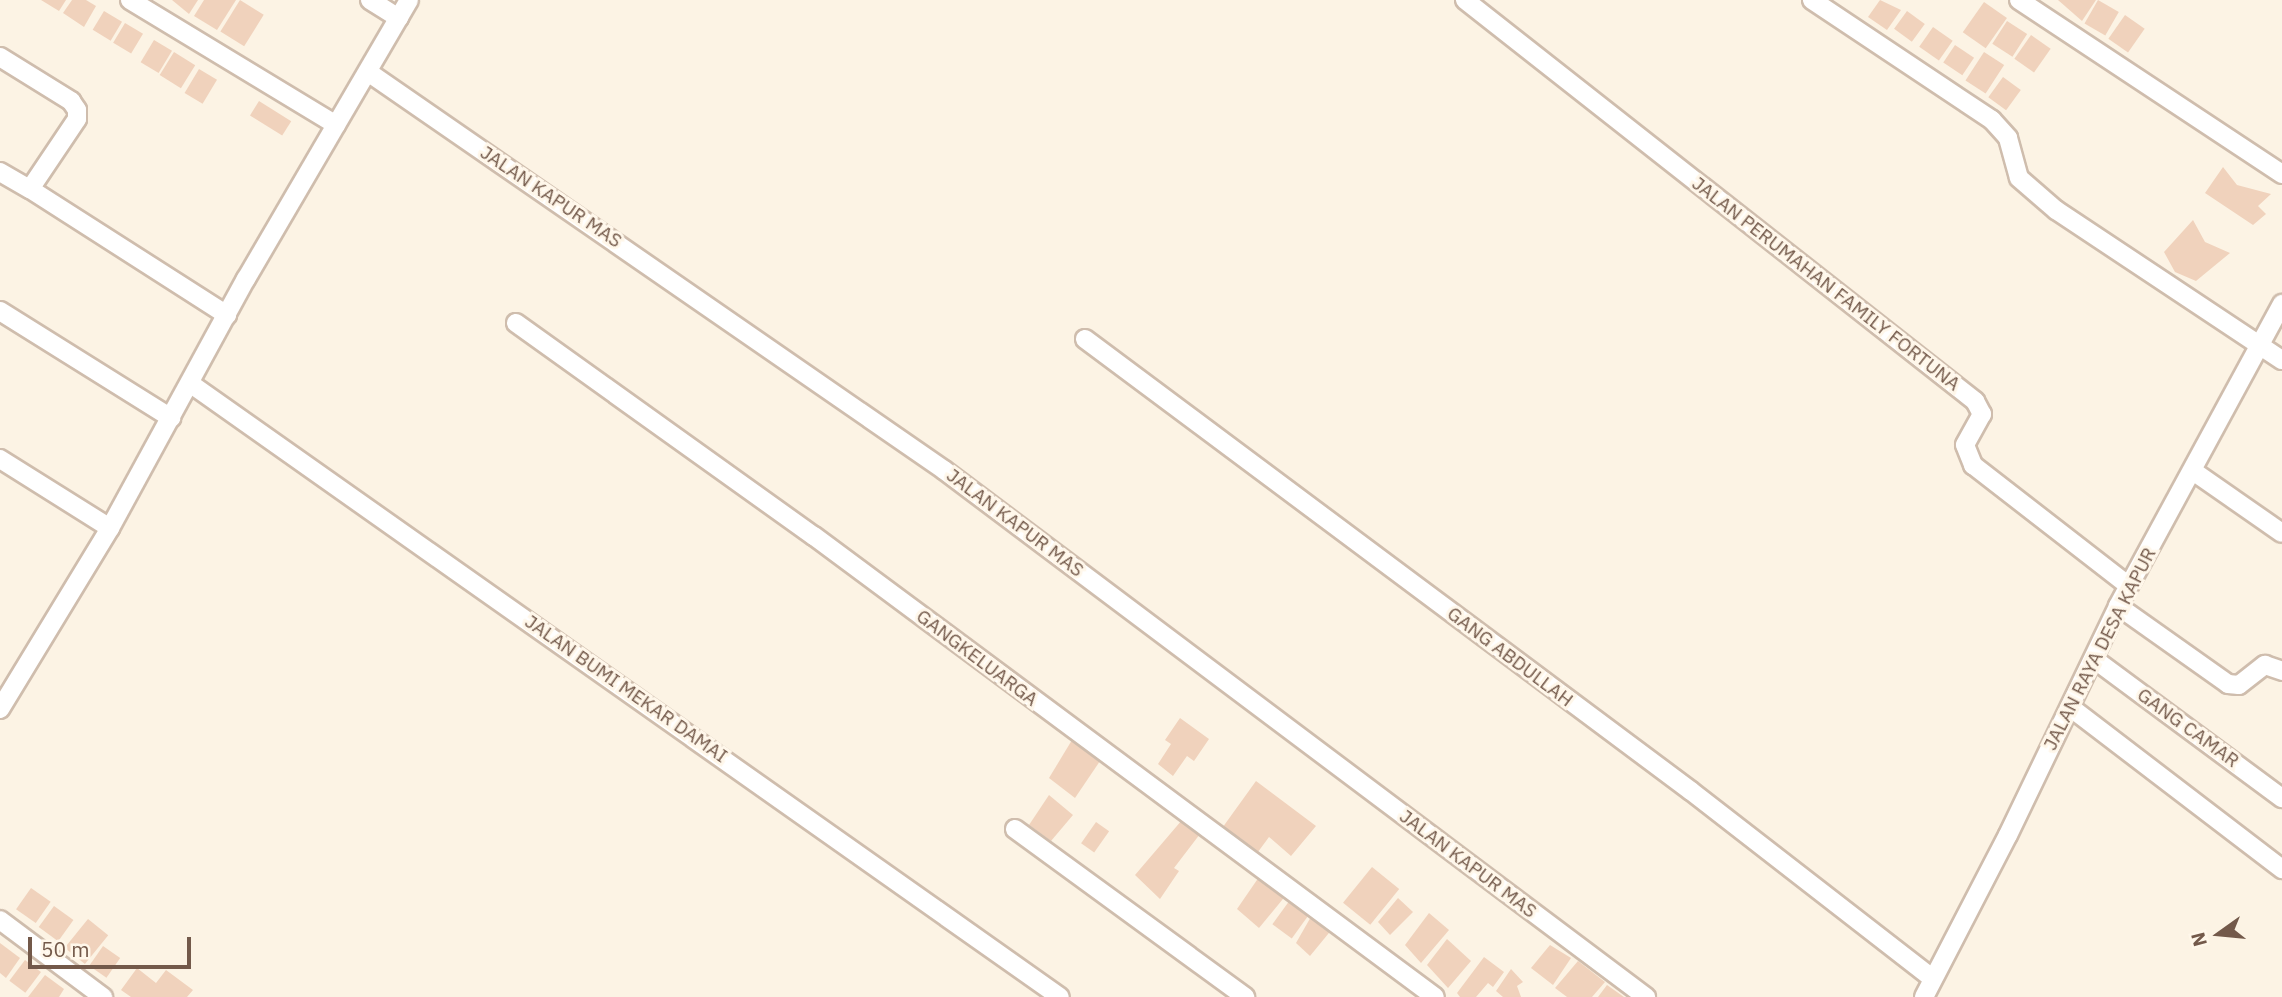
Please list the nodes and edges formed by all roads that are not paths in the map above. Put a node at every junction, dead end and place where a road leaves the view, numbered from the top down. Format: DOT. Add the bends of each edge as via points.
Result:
graph roads {
  1 [pos="130,0"];
  2 [pos="370,0"];
  3 [pos="409,0"];
  4 [pos="1465,0"];
  5 [pos="1812,0"];
  6 [pos="2019,0"];
  7 [pos="399,18"];
  8 [pos="0,57"];
  9 [pos="368,72"];
  10 [pos="336,125"];
  11 [pos="0,172"];
  12 [pos="2282,174"];
  13 [pos="30,189"];
  14 [pos="2282,304"];
  15 [pos="0,311"];
  16 [pos="227,315"];
  17 [pos="516,323"];
  18 [pos="1085,339"];
  19 [pos="2260,345"];
  20 [pos="2282,360"];
  21 [pos="191,384"];
  22 [pos="171,418"];
  23 [pos="0,459"];
  24 [pos="2193,471"];
  25 [pos="110,528"];
  26 [pos="2282,533"];
  27 [pos="2129,586"];
  28 [pos="2118,606"];
  29 [pos="2094,659"];
  30 [pos="2282,671"];
  31 [pos="2070,707"];
  32 [pos="0,709"];
  33 [pos="2282,797"];
  34 [pos="1015,829"];
  35 [pos="2282,869"];
  36 [pos="0,920"];
  37 [pos="1933,979"];
  38 [pos="103,997"];
  39 [pos="1060,997"];
  40 [pos="1245,997"];
  41 [pos="1435,997"];
  42 [pos="1646,997"];
  43 [pos="1924,997"];
  1 -- 10 [label="street"];
  2 -- 7 [label="street"];
  3 -- 7 [label="street"];
  4 -- 27 [label="street, JALAN PERUMAHAN FAMILY FORTUNA" via="1975,401 1982,414 1965,446 1973,465"];
  5 -- 19 [label="street" via="1993,120 2008,138 2019,178 2056,210"];
  6 -- 12 [label="street"];
  7 -- 9 [label="street"];
  8 -- 13 [label="street" via="71,101 77,110 78,119"];
  9 -- 10 [label="street"];
  9 -- 42 [label="street, JALAN KAPUR MAS" via="944,470"];
  10 -- 16 [label="street"];
  11 -- 13 [label="street"];
  13 -- 16 [label="street"];
  14 -- 19 [label="street, JALAN RAYA DESA KAPUR"];
  15 -- 22 [label="street"];
  16 -- 21 [label="street"];
  17 -- 41 [label="street, GANGKELUARGA" via="814,536"];
  18 -- 37 [label="street, GANG ABDULLAH" via="1691,791"];
  19 -- 20 [label="street"];
  19 -- 24 [label="street, JALAN RAYA DESA KAPUR"];
  21 -- 22 [label="street"];
  21 -- 39 [label="street, JALAN BUMI MEKAR DAMAI"];
  22 -- 25 [label="street"];
  23 -- 25 [label="street"];
  24 -- 26 [label="street"];
  24 -- 27 [label="street, JALAN RAYA DESA KAPUR"];
  25 -- 32 [label="street"];
  27 -- 28 [label="street, JALAN RAYA DESA KAPUR"];
  28 -- 29 [label="street, JALAN RAYA DESA KAPUR"];
  28 -- 30 [label="street" via="2228,684 2239,685 2265,665"];
  29 -- 31 [label="street, JALAN RAYA DESA KAPUR"];
  29 -- 33 [label="street, GANG CAMAR"];
  31 -- 35 [label="street"];
  31 -- 37 [label="street, JALAN RAYA DESA KAPUR"];
  34 -- 40 [label="street"];
  36 -- 38 [label="street"];
  37 -- 43 [label="street, JALAN RAYA DESA KAPUR"];
}
